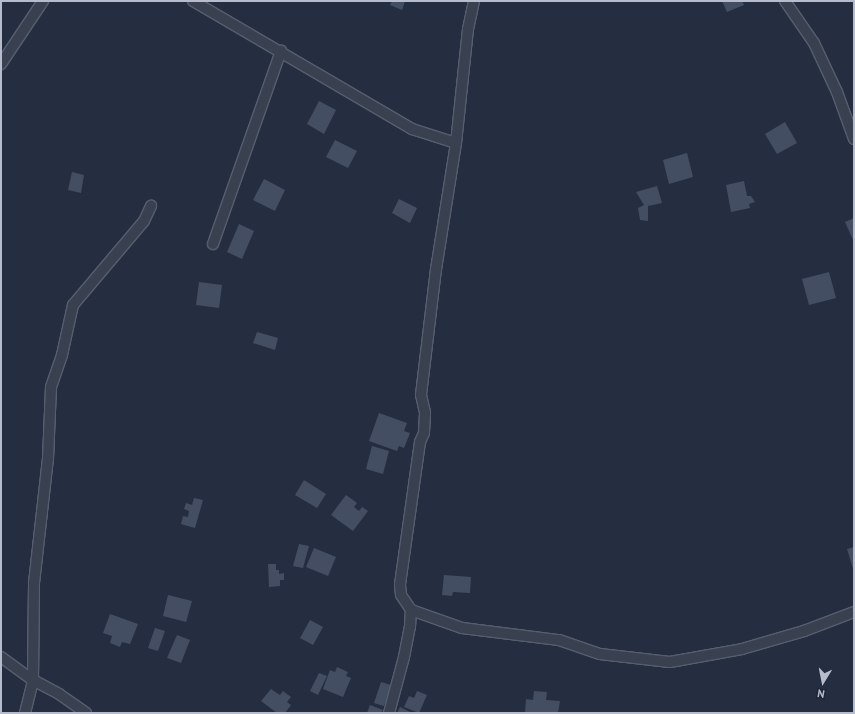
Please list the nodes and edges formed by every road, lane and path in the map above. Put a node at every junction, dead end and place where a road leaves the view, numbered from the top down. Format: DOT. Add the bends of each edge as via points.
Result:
graph roads {
  1 [pos="43,1"];
  2 [pos="193,1"];
  3 [pos="474,1"];
  4 [pos="785,1"];
  5 [pos="281,51"];
  6 [pos="1,64"];
  7 [pos="854,139"];
  8 [pos="456,143"];
  9 [pos="151,206"];
  10 [pos="213,244"];
  11 [pos="411,610"];
  12 [pos="854,612"];
  13 [pos="1,657"];
  14 [pos="33,680"];
  15 [pos="25,713"];
  16 [pos="86,713"];
  17 [pos="389,713"];
  1 -- 6 [label="street"];
  2 -- 5 [label="street"];
  3 -- 8 [label="street" via="468,29"];
  4 -- 7 [label="street" via="814,43 837,92"];
  5 -- 8 [label="street" via="412,129"];
  5 -- 10 [label="street"];
  8 -- 11 [label="street" via="436,269 421,395 425,413 424,433 420,442 400,585 402,595"];
  9 -- 14 [label="street" via="144,221 73,305 52,387 48,459 34,583"];
  11 -- 12 [label="street" via="462,628 559,640 600,654 670,662 742,649 804,631"];
  11 -- 17 [label="street" via="407,642"];
  13 -- 14 [label="street"];
  14 -- 15 [label="street"];
  14 -- 16 [label="street"];
}
